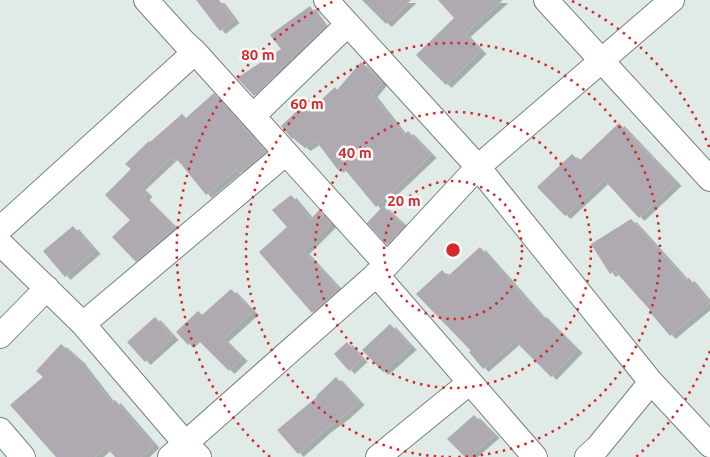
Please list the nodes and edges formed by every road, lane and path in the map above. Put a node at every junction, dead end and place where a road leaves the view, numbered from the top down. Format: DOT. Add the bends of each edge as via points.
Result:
graph roads {
  1 [pos="146,0"];
  2 [pos="326,0"];
  3 [pos="546,0"];
  4 [pos="672,0"];
  5 [pos="348,24"];
  6 [pos="195,52"];
  7 [pos="601,62"];
  8 [pos="253,116"];
  9 [pos="286,153"];
  10 [pos="478,167"];
  11 [pos="710,179"];
  12 [pos="0,229"];
  13 [pos="0,243"];
  14 [pos="381,269"];
  15 [pos="47,288"];
  16 [pos="83,324"];
  17 [pos="0,336"];
  18 [pos="469,382"];
  19 [pos="651,382"];
  20 [pos="0,430"];
  21 [pos="710,445"];
  22 [pos="185,452"];
  23 [pos="597,454"];
  24 [pos="23,457"];
  25 [pos="378,457"];
  26 [pos="535,457"];
  1 -- 6 [label="street"];
  2 -- 5 [label="street"];
  3 -- 7 [label="street"];
  4 -- 7 [label="street"];
  5 -- 8 [label="street"];
  5 -- 10 [label="street"];
  6 -- 8 [label="street"];
  6 -- 12 [label="street"];
  7 -- 10 [label="street"];
  7 -- 11 [label="street"];
  8 -- 9 [label="street"];
  9 -- 14 [label="street"];
  9 -- 16 [label="street"];
  10 -- 14 [label="street"];
  10 -- 19 [label="street"];
  13 -- 15 [label="street"];
  14 -- 18 [label="street"];
  14 -- 22 [label="street"];
  15 -- 16 [label="street"];
  15 -- 17 [label="street"];
  16 -- 22 [label="street"];
  18 -- 25 [label="street"];
  18 -- 26 [label="street"];
  19 -- 21 [label="street"];
  19 -- 23 [label="street"];
  20 -- 24 [label="street"];
}
